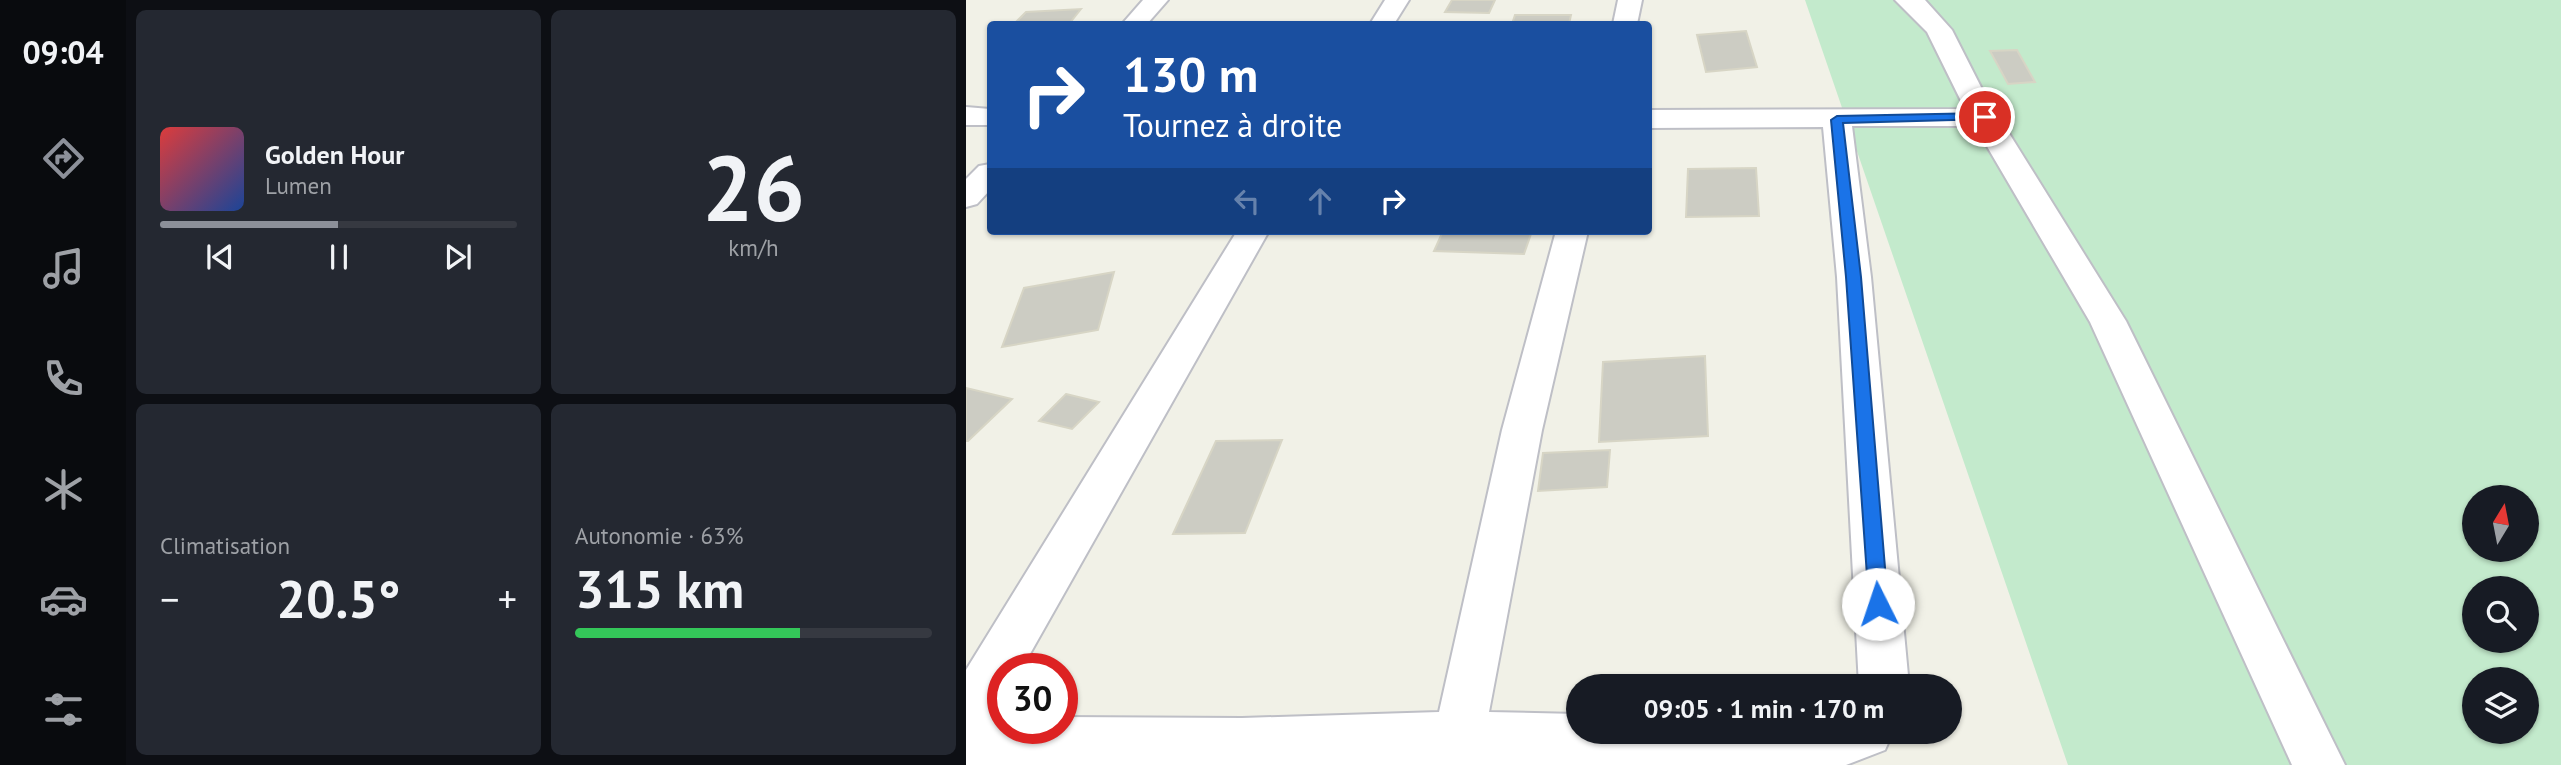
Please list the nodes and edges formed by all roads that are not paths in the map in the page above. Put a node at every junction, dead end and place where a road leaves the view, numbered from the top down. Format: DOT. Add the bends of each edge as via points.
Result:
graph roads {
  1 [pos="1156,0"];
  2 [pos="1397,0"];
  3 [pos="1630,0"];
  4 [pos="1907,0"];
  5 [pos="1137,21"];
  6 [pos="1384,21"];
  7 [pos="1626,21"];
  8 [pos="966,116"];
  9 [pos="987,117"];
  10 [pos="1985,117"];
  11 [pos="1652,119"];
  12 [pos="1837,120"];
  13 [pos="987,176"];
  14 [pos="966,197"];
  15 [pos="1251,235"];
  16 [pos="1571,235"];
  17 [pos="1883,674"];
  18 [pos="966,717"];
  19 [pos="966,743"];
  20 [pos="1831,744"];
  21 [pos="1456,751"];
  22 [pos="2319,765"];
  1 -- 5 [label="street"];
  2 -- 6 [label="street"];
  3 -- 7 [label="street"];
  4 -- 10 [label="street" via="1939,30"];
  8 -- 9 [label="street"];
  10 -- 12 [label="street"];
  10 -- 22 [label="street" via="2108,321"];
  11 -- 12 [label="street"];
  12 -- 17 [label="street" via="1854,277"];
  13 -- 14 [label="street"];
  15 -- 18 [label="street"];
  16 -- 21 [label="street" via="1488,584"];
  19 -- 21 [label="street" via="1242,744"];
  20 -- 21 [label="street"];
}
